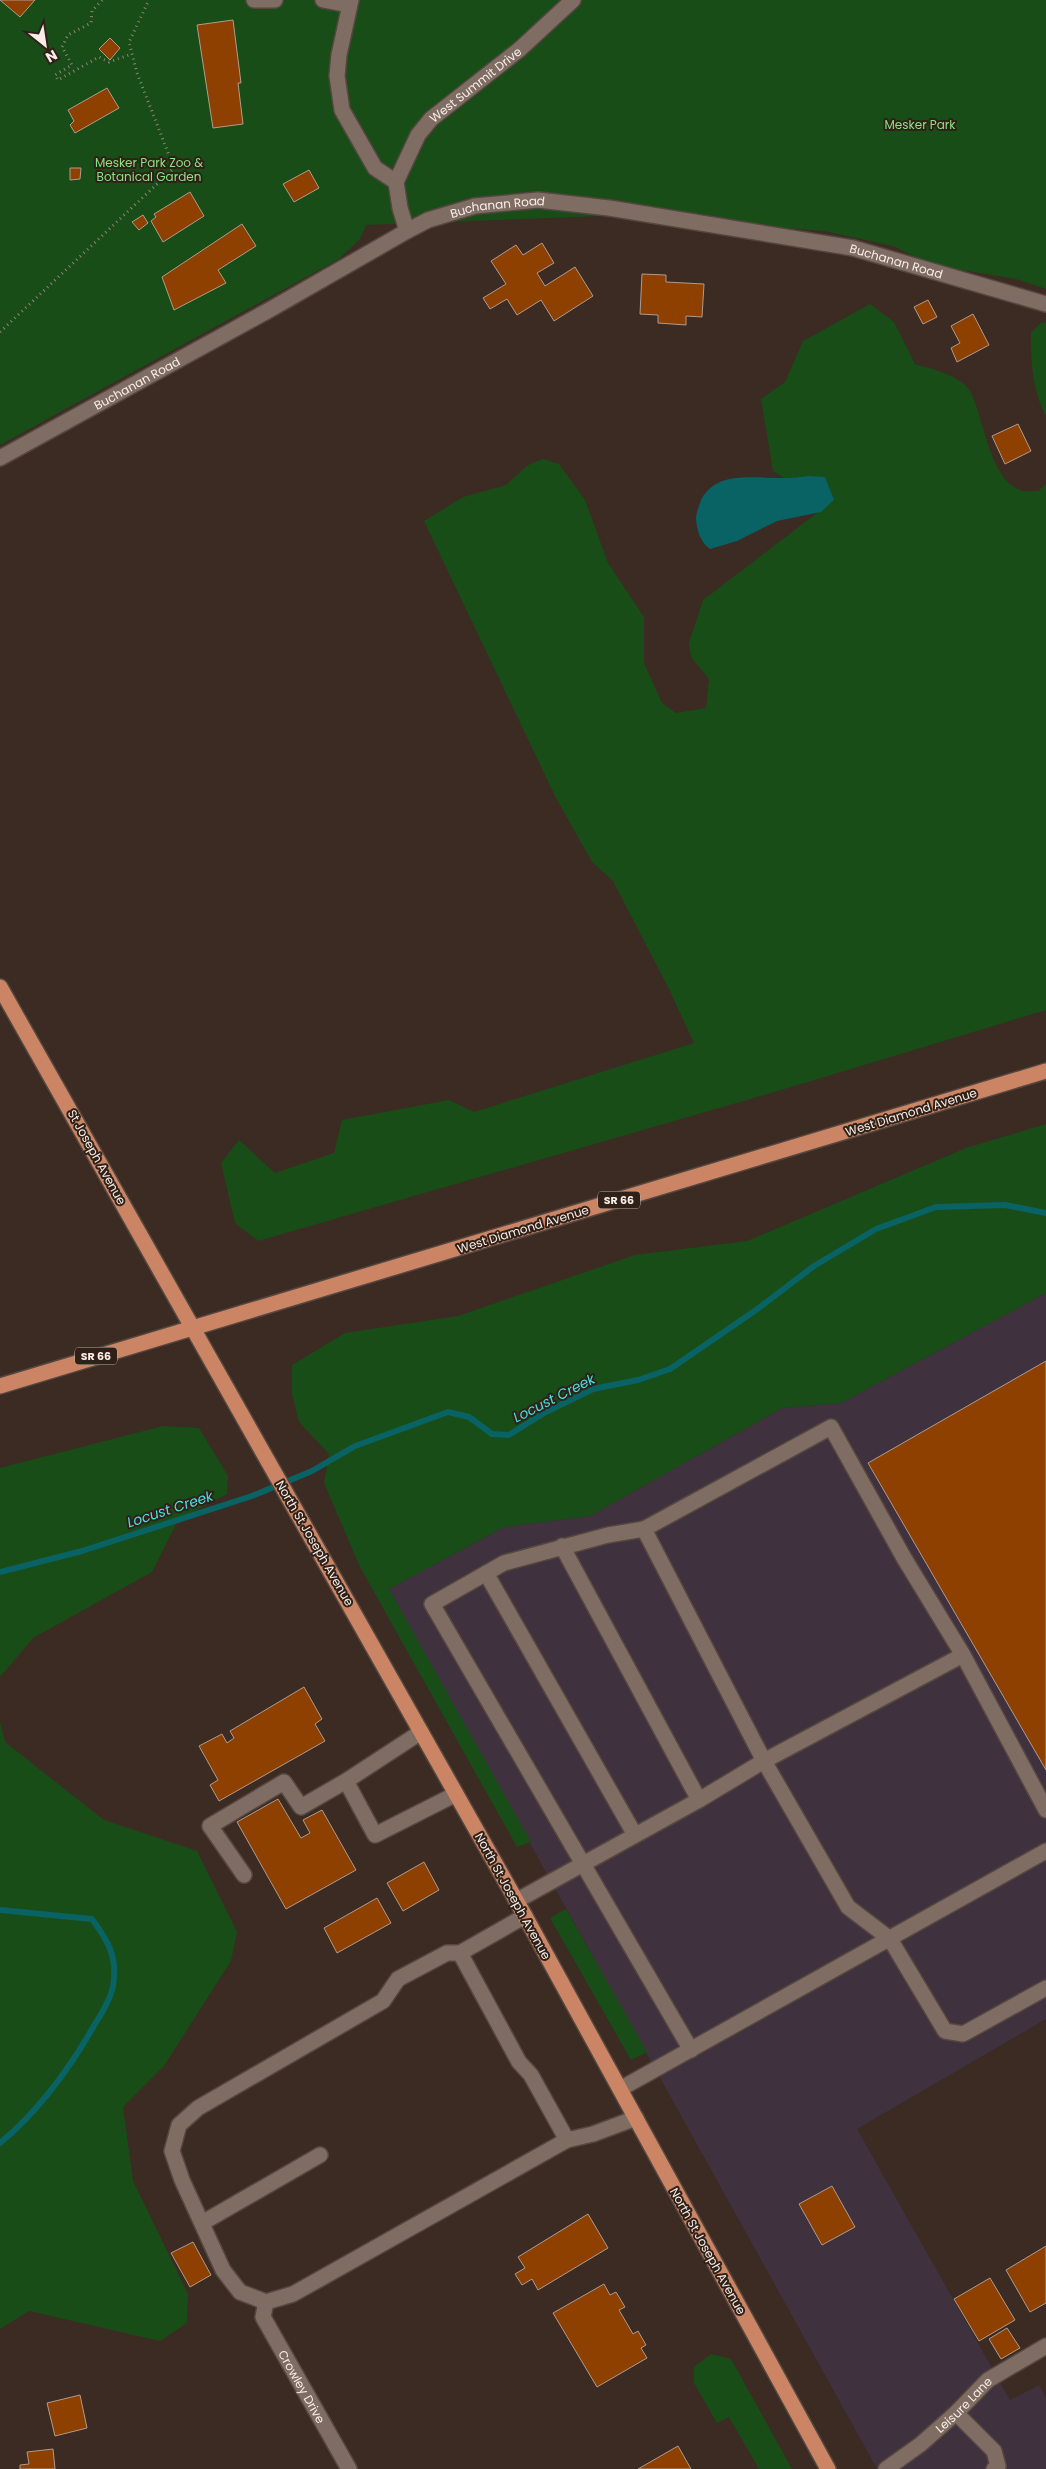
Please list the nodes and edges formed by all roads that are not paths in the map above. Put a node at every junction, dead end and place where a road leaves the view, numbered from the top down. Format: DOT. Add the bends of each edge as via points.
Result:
graph roads {
  1 [pos="254,0"];
  2 [pos="276,0"];
  3 [pos="323,0"];
  4 [pos="573,0"];
  5 [pos="350,3"];
  6 [pos="396,182"];
  7 [pos="407,231"];
  8 [pos="1046,304"];
  9 [pos="0,458"];
  10 [pos="0,987"];
  11 [pos="1046,1071"];
  12 [pos="192,1327"];
  13 [pos="0,1386"];
  14 [pos="644,1529"];
  15 [pos="562,1546"];
  16 [pos="486,1572"];
  17 [pos="963,1654"];
  18 [pos="421,1732"];
  19 [pos="764,1761"];
  20 [pos="346,1781"];
  21 [pos="456,1794"];
  22 [pos="699,1800"];
  23 [pos="1046,1810"];
  24 [pos="636,1835"];
  25 [pos="1046,1851"];
  26 [pos="581,1865"];
  27 [pos="244,1875"];
  28 [pos="516,1901"];
  29 [pos="525,1916"];
  30 [pos="890,1939"];
  31 [pos="460,1954"];
  32 [pos="1046,1988"];
  33 [pos="691,2050"];
  34 [pos="620,2090"];
  35 [pos="636,2118"];
  36 [pos="567,2140"];
  37 [pos="320,2155"];
  38 [pos="202,2224"];
  39 [pos="266,2302"];
  40 [pos="1046,2346"];
  41 [pos="956,2414"];
  42 [pos="348,2469"];
  43 [pos="828,2469"];
  44 [pos="886,2469"];
  45 [pos="994,2469"];
  1 -- 2 [label="street"];
  3 -- 5 [label="street"];
  4 -- 6 [label="street, West Summit Drive" via="520,49 431,119 418,135"];
  5 -- 6 [label="street" via="337,76 342,110 375,168"];
  6 -- 7 [label="street"];
  7 -- 8 [label="street, Buchanan Road" via="428,220 474,206 538,200 609,208 853,248"];
  7 -- 9 [label="street, Buchanan Road"];
  10 -- 12 [label="main road, St Joseph Avenue"];
  11 -- 12 [label="main road, West Diamond Avenue / SR 66"];
  12 -- 13 [label="main road, West Diamond Avenue / SR 66"];
  12 -- 18 [label="main road, North St Joseph Avenue"];
  14 -- 15 [label="street"];
  14 -- 17 [label="street" via="831,1427 904,1558"];
  14 -- 19 [label="street"];
  15 -- 16 [label="street" via="504,1563"];
  15 -- 22 [label="street"];
  16 -- 24 [label="street"];
  16 -- 26 [label="street" via="432,1604"];
  17 -- 19 [label="street"];
  17 -- 23 [label="street"];
  18 -- 20 [label="street"];
  18 -- 21 [label="main road, North St Joseph Avenue"];
  19 -- 22 [label="street"];
  19 -- 30 [label="street" via="848,1907"];
  20 -- 21 [label="street" via="375,1835"];
  20 -- 27 [label="street" via="301,1807 284,1782 210,1826"];
  21 -- 28 [label="main road, North St Joseph Avenue"];
  22 -- 24 [label="street"];
  24 -- 26 [label="street"];
  25 -- 30 [label="street"];
  26 -- 28 [label="street"];
  26 -- 33 [label="street"];
  28 -- 29 [label="main road, North St Joseph Avenue"];
  29 -- 31 [label="street"];
  29 -- 34 [label="main road, North St Joseph Avenue"];
  30 -- 32 [label="street" via="945,2032 964,2034"];
  30 -- 33 [label="street"];
  31 -- 36 [label="street" via="519,2062 531,2075"];
  31 -- 38 [label="street" via="447,1952 398,1979 383,2001 198,2108 179,2125 172,2151"];
  33 -- 34 [label="street"];
  34 -- 35 [label="main road, North St Joseph Avenue"];
  35 -- 36 [label="street"];
  35 -- 43 [label="main road, North St Joseph Avenue"];
  36 -- 39 [label="street" via="293,2294"];
  37 -- 38 [label="street"];
  38 -- 39 [label="street" via="223,2270 240,2292"];
  39 -- 42 [label="street, Crowley Drive" via="263,2317"];
  40 -- 41 [label="street, Leisure Lane" via="988,2380"];
  41 -- 44 [label="street, Leisure Lane"];
  41 -- 45 [label="street" via="994,2451 998,2466"];
}
